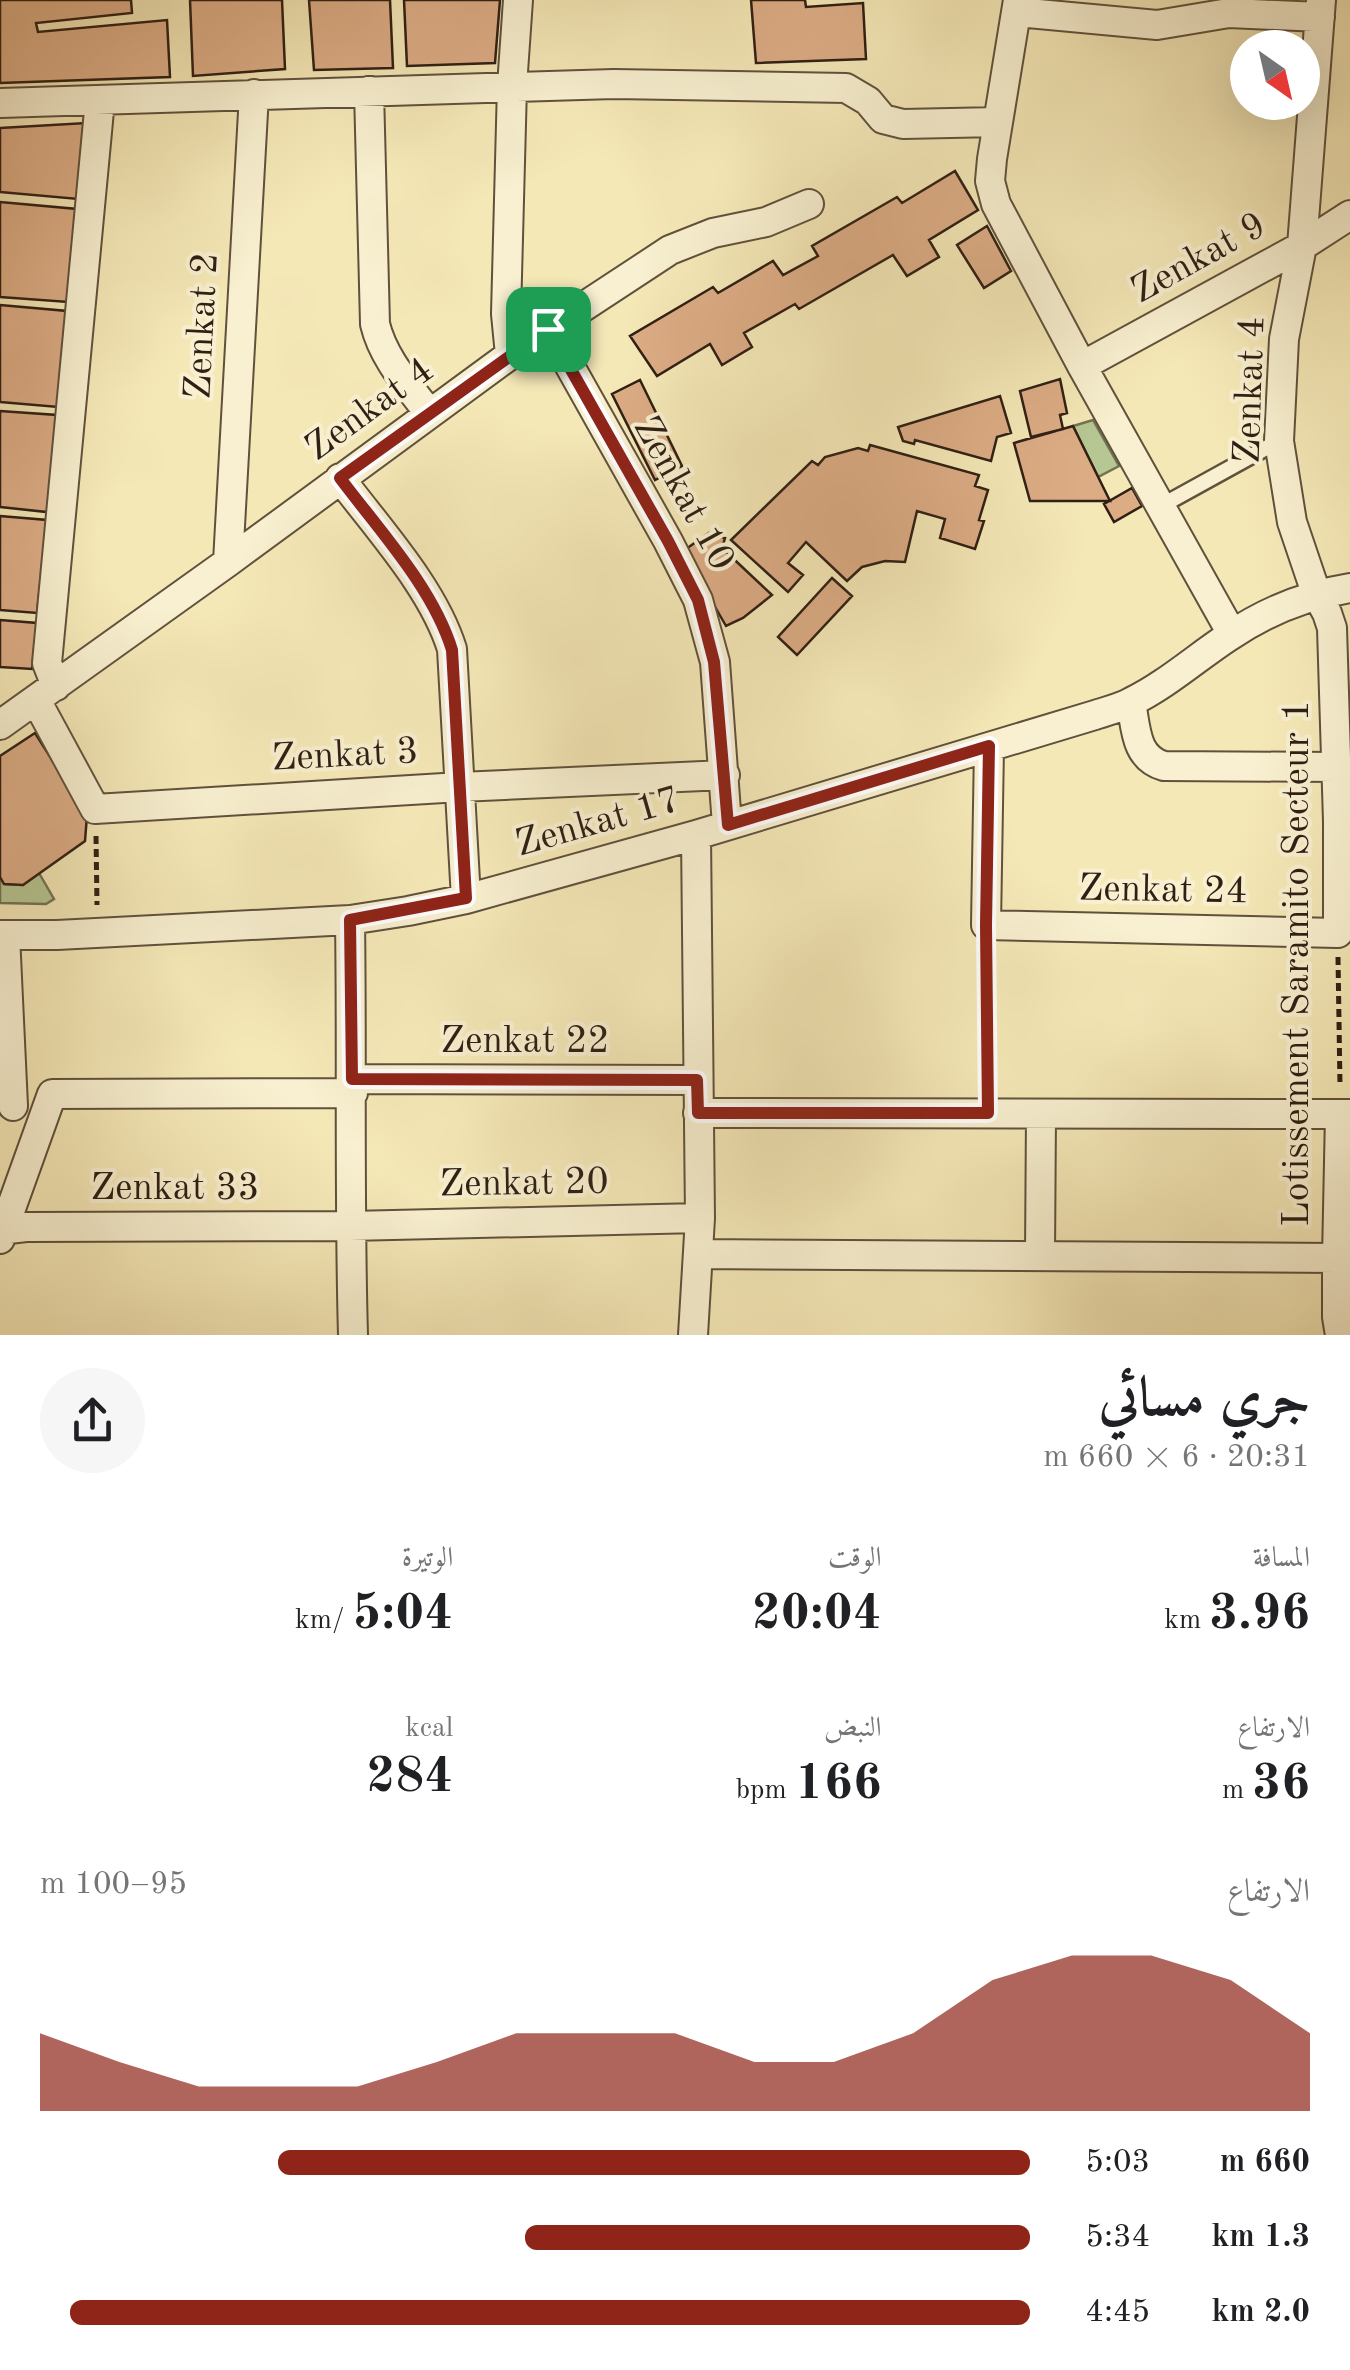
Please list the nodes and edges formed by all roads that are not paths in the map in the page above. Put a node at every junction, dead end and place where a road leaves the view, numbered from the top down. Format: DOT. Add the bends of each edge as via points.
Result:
graph roads {
  1 [pos="518,0"];
  2 [pos="1017,6"];
  3 [pos="1320,9"];
  4 [pos="512,86"];
  5 [pos="369,90"];
  6 [pos="254,94"];
  7 [pos="100,100"];
  8 [pos="0,103"];
  9 [pos="998,122"];
  10 [pos="809,204"];
  11 [pos="1350,214"];
  12 [pos="1302,246"];
  13 [pos="548,329"];
  14 [pos="510,354"];
  15 [pos="1082,366"];
  16 [pos="429,413"];
  17 [pos="1279,441"];
  18 [pos="340,478"];
  19 [pos="1161,506"];
  20 [pos="228,562"];
  21 [pos="1350,588"];
  22 [pos="1316,594"];
  23 [pos="1232,634"];
  24 [pos="46,693"];
  25 [pos="1131,702"];
  26 [pos="0,724"];
  27 [pos="1343,727"];
  28 [pos="989,746"];
  29 [pos="1336,767"];
  30 [pos="725,775"];
  31 [pos="460,787"];
  32 [pos="1344,822"];
  33 [pos="728,825"];
  34 [pos="696,835"];
  35 [pos="466,898"];
  36 [pos="350,920"];
  37 [pos="1338,933"];
  38 [pos="3,935"];
  39 [pos="697,1080"];
  40 [pos="353,1086"];
  41 [pos="6,1104"];
  42 [pos="48,1104"];
  43 [pos="698,1113"];
  44 [pos="1041,1114"];
  45 [pos="1345,1114"];
  46 [pos="700,1218"];
  47 [pos="350,1226"];
  48 [pos="1,1233"];
  49 [pos="698,1254"];
  50 [pos="1040,1255"];
  51 [pos="1337,1258"];
  52 [pos="1342,1323"];
  53 [pos="353,1335"];
  54 [pos="692,1335"];
  1 -- 4 [label="street"];
  2 -- 3 [label="street" via="1157,25 1229,12"];
  2 -- 9 [label="street"];
  3 -- 12 [label="street, Zenkat 4"];
  4 -- 5 [label="street"];
  4 -- 9 [label="street" via="846,88 883,118 902,124"];
  4 -- 14 [label="street"];
  5 -- 6 [label="street"];
  5 -- 16 [label="street" via="375,324 386,354"];
  6 -- 7 [label="street"];
  6 -- 20 [label="street, Zenkat 2"];
  7 -- 8 [label="street"];
  7 -- 24 [label="street"];
  9 -- 15 [label="street" via="990,181 996,204"];
  10 -- 13 [label="street, Zenkat 4" via="670,250"];
  11 -- 12 [label="street, Zenkat 9"];
  12 -- 15 [label="street, Zenkat 9"];
  12 -- 17 [label="street, Zenkat 4" via="1284,338"];
  13 -- 14 [label="street, Zenkat 4"];
  13 -- 30 [label="street, Zenkat 10" via="698,600 714,662"];
  14 -- 16 [label="street, Zenkat 4"];
  15 -- 19 [label="street"];
  16 -- 18 [label="street, Zenkat 4"];
  17 -- 19 [label="lane"];
  17 -- 22 [label="street, Zenkat 4" via="1292,522"];
  18 -- 20 [label="street, Zenkat 4"];
  18 -- 31 [label="street" via="444,624 452,650"];
  19 -- 23 [label="street"];
  20 -- 24 [label="street, Zenkat 4"];
  21 -- 22 [label="street, Zenkat 17"];
  22 -- 23 [label="street, Zenkat 17"];
  22 -- 27 [label="street, Lotissement Saramito Secteur 1" via="1332,628"];
  23 -- 25 [label="street, Zenkat 17"];
  24 -- 26 [label="street, Zenkat 4"];
  24 -- 31 [label="street, Zenkat 3" via="95,808"];
  25 -- 28 [label="street, Zenkat 17"];
  25 -- 29 [label="street" via="1140,747 1154,763"];
  27 -- 29 [label="street, Lotissement Saramito Secteur 1"];
  28 -- 33 [label="street, Zenkat 17"];
  28 -- 37 [label="street, Zenkat 24" via="986,925"];
  29 -- 32 [label="street, Lotissement Saramito Secteur 1"];
  30 -- 31 [label="street, Zenkat 3"];
  30 -- 33 [label="street, Zenkat 10"];
  31 -- 35 [label="street"];
  32 -- 37 [label="street, Lotissement Saramito Secteur 1"];
  33 -- 34 [label="street, Zenkat 17"];
  34 -- 35 [label="street, Zenkat 17"];
  34 -- 39 [label="street"];
  35 -- 36 [label="street, Zenkat 17"];
  36 -- 38 [label="street, Zenkat 17"];
  36 -- 40 [label="street"];
  38 -- 41 [label="street"];
  39 -- 40 [label="street, Zenkat 22"];
  39 -- 43 [label="street"];
  40 -- 42 [label="street, Zenkat 22"];
  40 -- 47 [label="street"];
  41 -- 42 [label="street, Zenkat 22"];
  42 -- 48 [label="street"];
  43 -- 44 [label="street"];
  43 -- 46 [label="street"];
  44 -- 45 [label="street"];
  44 -- 50 [label="street"];
  45 -- 51 [label="street, Lotissement Saramito Secteur 1"];
  46 -- 47 [label="street, Zenkat 20"];
  46 -- 49 [label="street"];
  47 -- 48 [label="street, Zenkat 33" via="45,1227"];
  47 -- 53 [label="street"];
  49 -- 50 [label="street"];
  49 -- 54 [label="street"];
  50 -- 51 [label="street"];
  51 -- 52 [label="street, Lotissement Saramito Secteur 1"];
}
